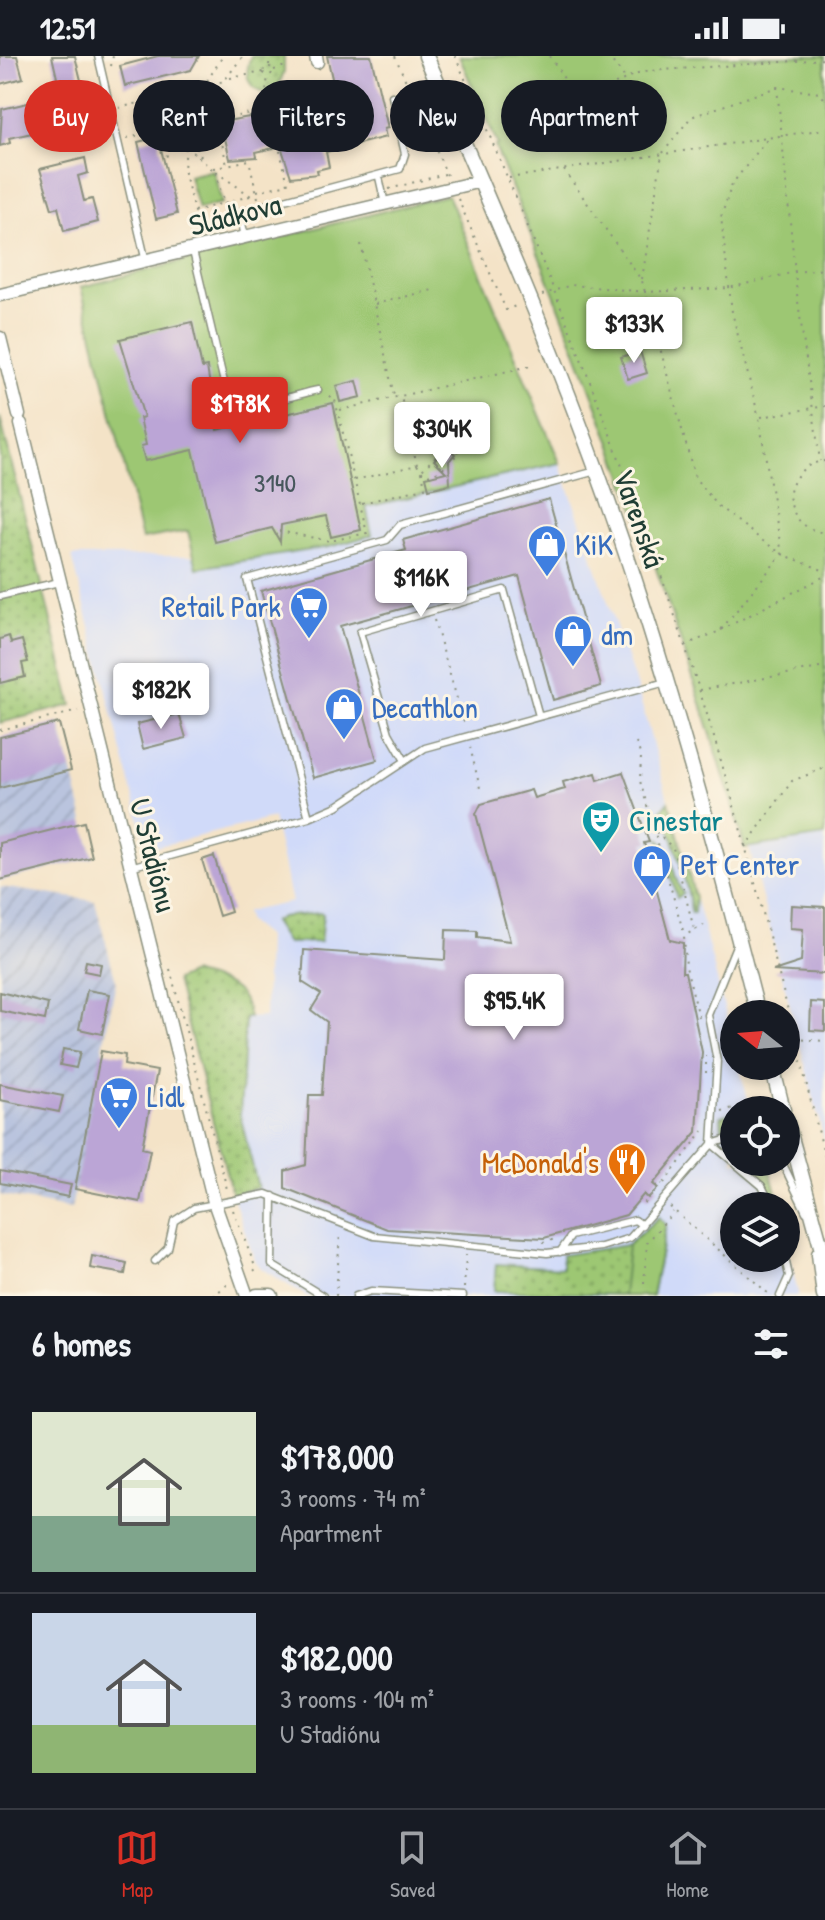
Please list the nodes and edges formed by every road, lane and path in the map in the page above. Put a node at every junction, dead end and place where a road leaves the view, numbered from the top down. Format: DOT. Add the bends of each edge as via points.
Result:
graph roads {
  1 [pos="98,56"];
  2 [pos="223,56"];
  3 [pos="243,56"];
  4 [pos="270,56"];
  5 [pos="395,56"];
  6 [pos="426,56"];
  7 [pos="455,56"];
  8 [pos="550,56"];
  9 [pos="608,56"];
  10 [pos="777,56"];
  11 [pos="825,57"];
  12 [pos="774,62"];
  13 [pos="269,66"];
  14 [pos="285,66"];
  15 [pos="272,70"];
  16 [pos="264,72"];
  17 [pos="268,75"];
  18 [pos="230,78"];
  19 [pos="625,79"];
  20 [pos="103,80"];
  21 [pos="208,80"];
  22 [pos="224,80"];
  23 [pos="267,80"];
  24 [pos="777,87"];
  25 [pos="825,99"];
  26 [pos="251,113"];
  27 [pos="825,129"];
  28 [pos="784,135"];
  29 [pos="133,137"];
  30 [pos="769,137"];
  31 [pos="126,138"];
  32 [pos="117,140"];
  33 [pos="166,152"];
  34 [pos="185,152"];
  35 [pos="193,152"];
  36 [pos="199,152"];
  37 [pos="280,152"];
  38 [pos="404,152"];
  39 [pos="662,154"];
  40 [pos="203,160"];
  41 [pos="168,161"];
  42 [pos="227,165"];
  43 [pos="214,170"];
  44 [pos="564,170"];
  45 [pos="379,177"];
  46 [pos="508,179"];
  47 [pos="481,181"];
  48 [pos="453,188"];
  49 [pos="256,191"];
  50 [pos="251,195"];
  51 [pos="223,203"];
  52 [pos="259,204"];
  53 [pos="385,204"];
  54 [pos="194,211"];
  55 [pos="245,238"];
  56 [pos="361,244"];
  57 [pos="193,251"];
  58 [pos="146,262"];
  59 [pos="825,269"];
  60 [pos="795,272"];
  61 [pos="642,281"];
  62 [pos="729,288"];
  63 [pos="437,289"];
  64 [pos="554,290"];
  65 [pos="646,292"];
  66 [pos="0,295"];
  67 [pos="531,300"];
  68 [pos="374,304"];
  69 [pos="0,338"];
  70 [pos="530,366"];
  71 [pos="318,390"];
  72 [pos="401,396"];
  73 [pos="394,397"];
  74 [pos="825,406"];
  75 [pos="812,408"];
  76 [pos="338,411"];
  77 [pos="759,418"];
  78 [pos="820,461"];
  79 [pos="825,461"];
  80 [pos="417,465"];
  81 [pos="422,470"];
  82 [pos="596,471"];
  83 [pos="423,477"];
  84 [pos="354,480"];
  85 [pos="360,503"];
  86 [pos="279,531"];
  87 [pos="825,533"];
  88 [pos="782,554"];
  89 [pos="825,573"];
  90 [pos="60,581"];
  91 [pos="0,596"];
  92 [pos="432,611"];
  93 [pos="720,631"];
  94 [pos="684,645"];
  95 [pos="825,667"];
  96 [pos="666,682"];
  97 [pos="699,690"];
  98 [pos="91,708"];
  99 [pos="539,716"];
  100 [pos="0,730"];
  101 [pos="467,735"];
  102 [pos="636,743"];
  103 [pos="404,759"];
  104 [pos="825,768"];
  105 [pos="480,788"];
  106 [pos="309,818"];
  107 [pos="655,831"];
  108 [pos="745,848"];
  109 [pos="130,867"];
  110 [pos="684,898"];
  111 [pos="674,899"];
  112 [pos="704,925"];
  113 [pos="694,930"];
  114 [pos="684,936"];
  115 [pos="739,938"];
  116 [pos="170,969"];
  117 [pos="754,1000"];
  118 [pos="784,1000"];
  119 [pos="700,1025"];
  120 [pos="800,1039"];
  121 [pos="825,1041"];
  122 [pos="705,1051"];
  123 [pos="800,1062"];
  124 [pos="706,1085"];
  125 [pos="720,1110"];
  126 [pos="715,1111"];
  127 [pos="705,1123"];
  128 [pos="720,1141"];
  129 [pos="712,1144"];
  130 [pos="825,1157"];
  131 [pos="800,1170"];
  132 [pos="789,1176"];
  133 [pos="663,1185"];
  134 [pos="656,1186"];
  135 [pos="765,1192"];
  136 [pos="273,1196"];
  137 [pos="646,1196"];
  138 [pos="230,1201"];
  139 [pos="662,1201"];
  140 [pos="214,1202"];
  141 [pos="647,1204"];
  142 [pos="674,1211"];
  143 [pos="165,1220"];
  144 [pos="174,1221"];
  145 [pos="340,1222"];
  146 [pos="642,1225"];
  147 [pos="816,1229"];
  148 [pos="466,1245"];
  149 [pos="560,1252"];
  150 [pos="155,1261"];
  151 [pos="825,1261"];
  152 [pos="788,1272"];
  153 [pos="240,1281"];
  154 [pos="644,1283"];
  155 [pos="358,1294"];
  156 [pos="213,1296"];
  157 [pos="247,1296"];
  158 [pos="257,1296"];
  159 [pos="271,1296"];
  160 [pos="323,1296"];
  161 [pos="336,1296"];
  162 [pos="463,1296"];
  163 [pos="771,1296"];
  164 [pos="780,1296"];
  165 [pos="824,1296"];
  1 -- 20 [label="lane"];
  2 -- 21 [label="path"];
  3 -- 18 [label="path"];
  4 -- 13 [label="path"];
  5 -- 48 [label="path"];
  6 -- 47 [label="street, Varenská"];
  7 -- 46 [label="path"];
  8 -- 19 [label="path" via="579,103"];
  9 -- 19 [label="path"];
  10 -- 12 [label="path"];
  11 -- 12 [label="path"];
  12 -- 19 [label="path" via="648,71"];
  13 -- 15 [label="path"];
  13 -- 16 [label="path"];
  14 -- 15 [label="path"];
  15 -- 17 [label="path"];
  16 -- 17 [label="path"];
  16 -- 18 [label="path"];
  17 -- 23 [label="path"];
  18 -- 22 [label="path"];
  24 -- 25 [label="path" via="819,93"];
  24 -- 28 [label="path"];
  24 -- 39 [label="path" via="691,117"];
  26 -- 42 [label="path" via="217,121"];
  27 -- 28 [label="path"];
  28 -- 30 [label="path"];
  28 -- 60 [label="path"];
  29 -- 31 [label="path"];
  30 -- 39 [label="path"];
  30 -- 62 [label="path" via="724,199 721,217"];
  32 -- 58 [label="lane"];
  33 -- 41 [label="path"];
  34 -- 54 [label="path"];
  35 -- 40 [label="path"];
  36 -- 40 [label="path"];
  37 -- 49 [label="path" via="288,184"];
  38 -- 45 [label="lane" via="398,171"];
  39 -- 44 [label="path"];
  39 -- 61 [label="path"];
  40 -- 43 [label="path"];
  42 -- 43 [label="path"];
  42 -- 49 [label="path" via="249,160"];
  43 -- 50 [label="path"];
  43 -- 51 [label="path"];
  44 -- 46 [label="path"];
  44 -- 61 [label="path"];
  45 -- 52 [label="lane"];
  45 -- 53 [label="lane"];
  46 -- 64 [label="path"];
  47 -- 48 [label="street, Sládkova"];
  47 -- 67 [label="street, Varenská"];
  48 -- 53 [label="street, Sládkova"];
  48 -- 67 [label="path" via="506,310"];
  49 -- 52 [label="path"];
  50 -- 51 [label="path"];
  50 -- 52 [label="path"];
  51 -- 54 [label="path"];
  51 -- 54 [label="path" via="224,215 200,236"];
  52 -- 55 [label="lane" via="240,212"];
  53 -- 55 [label="street, Sládkova"];
  55 -- 57 [label="street, Sládkova"];
  56 -- 68 [label="path"];
  57 -- 58 [label="street, Sládkova"];
  57 -- 71 [label="lane" via="226,391 249,404"];
  58 -- 66 [label="street, Sládkova"];
  59 -- 60 [label="path"];
  60 -- 62 [label="path"];
  60 -- 75 [label="path"];
  61 -- 65 [label="path"];
  62 -- 65 [label="path"];
  62 -- 77 [label="path"];
  63 -- 68 [label="path"];
  64 -- 65 [label="path" via="571,285"];
  64 -- 67 [label="path"];
  64 -- 94 [label="path"];
  65 -- 88 [label="path" via="695,478 718,506"];
  67 -- 82 [label="street, Varenská"];
  68 -- 73 [label="path"];
  69 -- 90 [label="street, U Stadiónu"];
  70 -- 72 [label="path"];
  71 -- 76 [label="path" via="335,400"];
  72 -- 73 [label="path"];
  72 -- 80 [label="path"];
  73 -- 76 [label="path"];
  74 -- 75 [label="path"];
  75 -- 77 [label="path"];
  75 -- 78 [label="path"];
  76 -- 84 [label="path"];
  77 -- 88 [label="path"];
  78 -- 79 [label="path"];
  78 -- 87 [label="path" via="798,473 789,496 799,522"];
  80 -- 81 [label="path"];
  80 -- 84 [label="path"];
  81 -- 83 [label="path"];
  81 -- 83 [label="path" via="449,443 459,453 441,470"];
  82 -- 96 [label="street, Varenská"];
  82 -- 106 [label="lane" via="400,525 387,540 247,579"];
  83 -- 85 [label="path" via="425,488"];
  84 -- 85 [label="path"];
  85 -- 86 [label="path" via="367,533 330,541"];
  88 -- 89 [label="path"];
  88 -- 93 [label="path"];
  89 -- 93 [label="path"];
  90 -- 91 [label="lane"];
  90 -- 98 [label="street, U Stadiónu"];
  92 -- 99 [label="lane" via="504,590"];
  92 -- 101 [label="path"];
  92 -- 103 [label="lane" via="360,632 389,733"];
  93 -- 94 [label="path"];
  94 -- 97 [label="path"];
  95 -- 97 [label="path"];
  96 -- 99 [label="lane"];
  96 -- 115 [label="street, Varenská"];
  97 -- 108 [label="path"];
  98 -- 100 [label="path"];
  98 -- 109 [label="street, U Stadiónu"];
  99 -- 101 [label="lane"];
  101 -- 103 [label="lane"];
  101 -- 105 [label="path"];
  102 -- 107 [label="path" via="640,781"];
  103 -- 106 [label="lane" via="337,806"];
  104 -- 108 [label="path" via="792,781"];
  106 -- 109 [label="lane"];
  107 -- 110 [label="path" via="673,848"];
  107 -- 111 [label="path"];
  108 -- 118 [label="path"];
  109 -- 140 [label="street, U Stadiónu"];
  110 -- 111 [label="path"];
  110 -- 113 [label="path"];
  111 -- 114 [label="path"];
  112 -- 113 [label="path"];
  113 -- 114 [label="path"];
  114 -- 119 [label="path"];
  115 -- 117 [label="street, Varenská"];
  115 -- 126 [label="lane" via="708,1015 717,1061"];
  116 -- 138 [label="path"];
  120 -- 121 [label="path"];
  122 -- 124 [label="path"];
  123 -- 130 [label="path"];
  125 -- 126 [label="path"];
  126 -- 129 [label="lane"];
  127 -- 133 [label="path" via="695,1146"];
  128 -- 129 [label="lane"];
  129 -- 135 [label="lane"];
  129 -- 139 [label="lane"];
  131 -- 147 [label="street"];
  132 -- 147 [label="lane"];
  133 -- 134 [label="path"];
  133 -- 139 [label="path" via="655,1195"];
  136 -- 138 [label="lane"];
  136 -- 145 [label="lane"];
  136 -- 160 [label="lane" via="272,1265"];
  137 -- 141 [label="path" via="642,1200"];
  138 -- 140 [label="lane"];
  138 -- 153 [label="path" via="256,1269"];
  139 -- 142 [label="path"];
  139 -- 146 [label="lane"];
  140 -- 144 [label="lane"];
  140 -- 153 [label="street, U Stadiónu"];
  142 -- 154 [label="path" via="647,1243"];
  142 -- 163 [label="path"];
  143 -- 144 [label="lane"];
  144 -- 150 [label="lane" via="168,1248"];
  145 -- 148 [label="lane" via="371,1235"];
  145 -- 161 [label="path"];
  146 -- 149 [label="lane" via="615,1244"];
  146 -- 149 [label="lane" via="635,1220 571,1236"];
  147 -- 151 [label="street"];
  147 -- 165 [label="street"];
  148 -- 149 [label="lane"];
  148 -- 162 [label="path"];
  152 -- 164 [label="lane"];
  153 -- 156 [label="path"];
  153 -- 157 [label="street, U Stadiónu"];
  155 -- 162 [label="lane"];
  158 -- 159 [label="street"];
}
